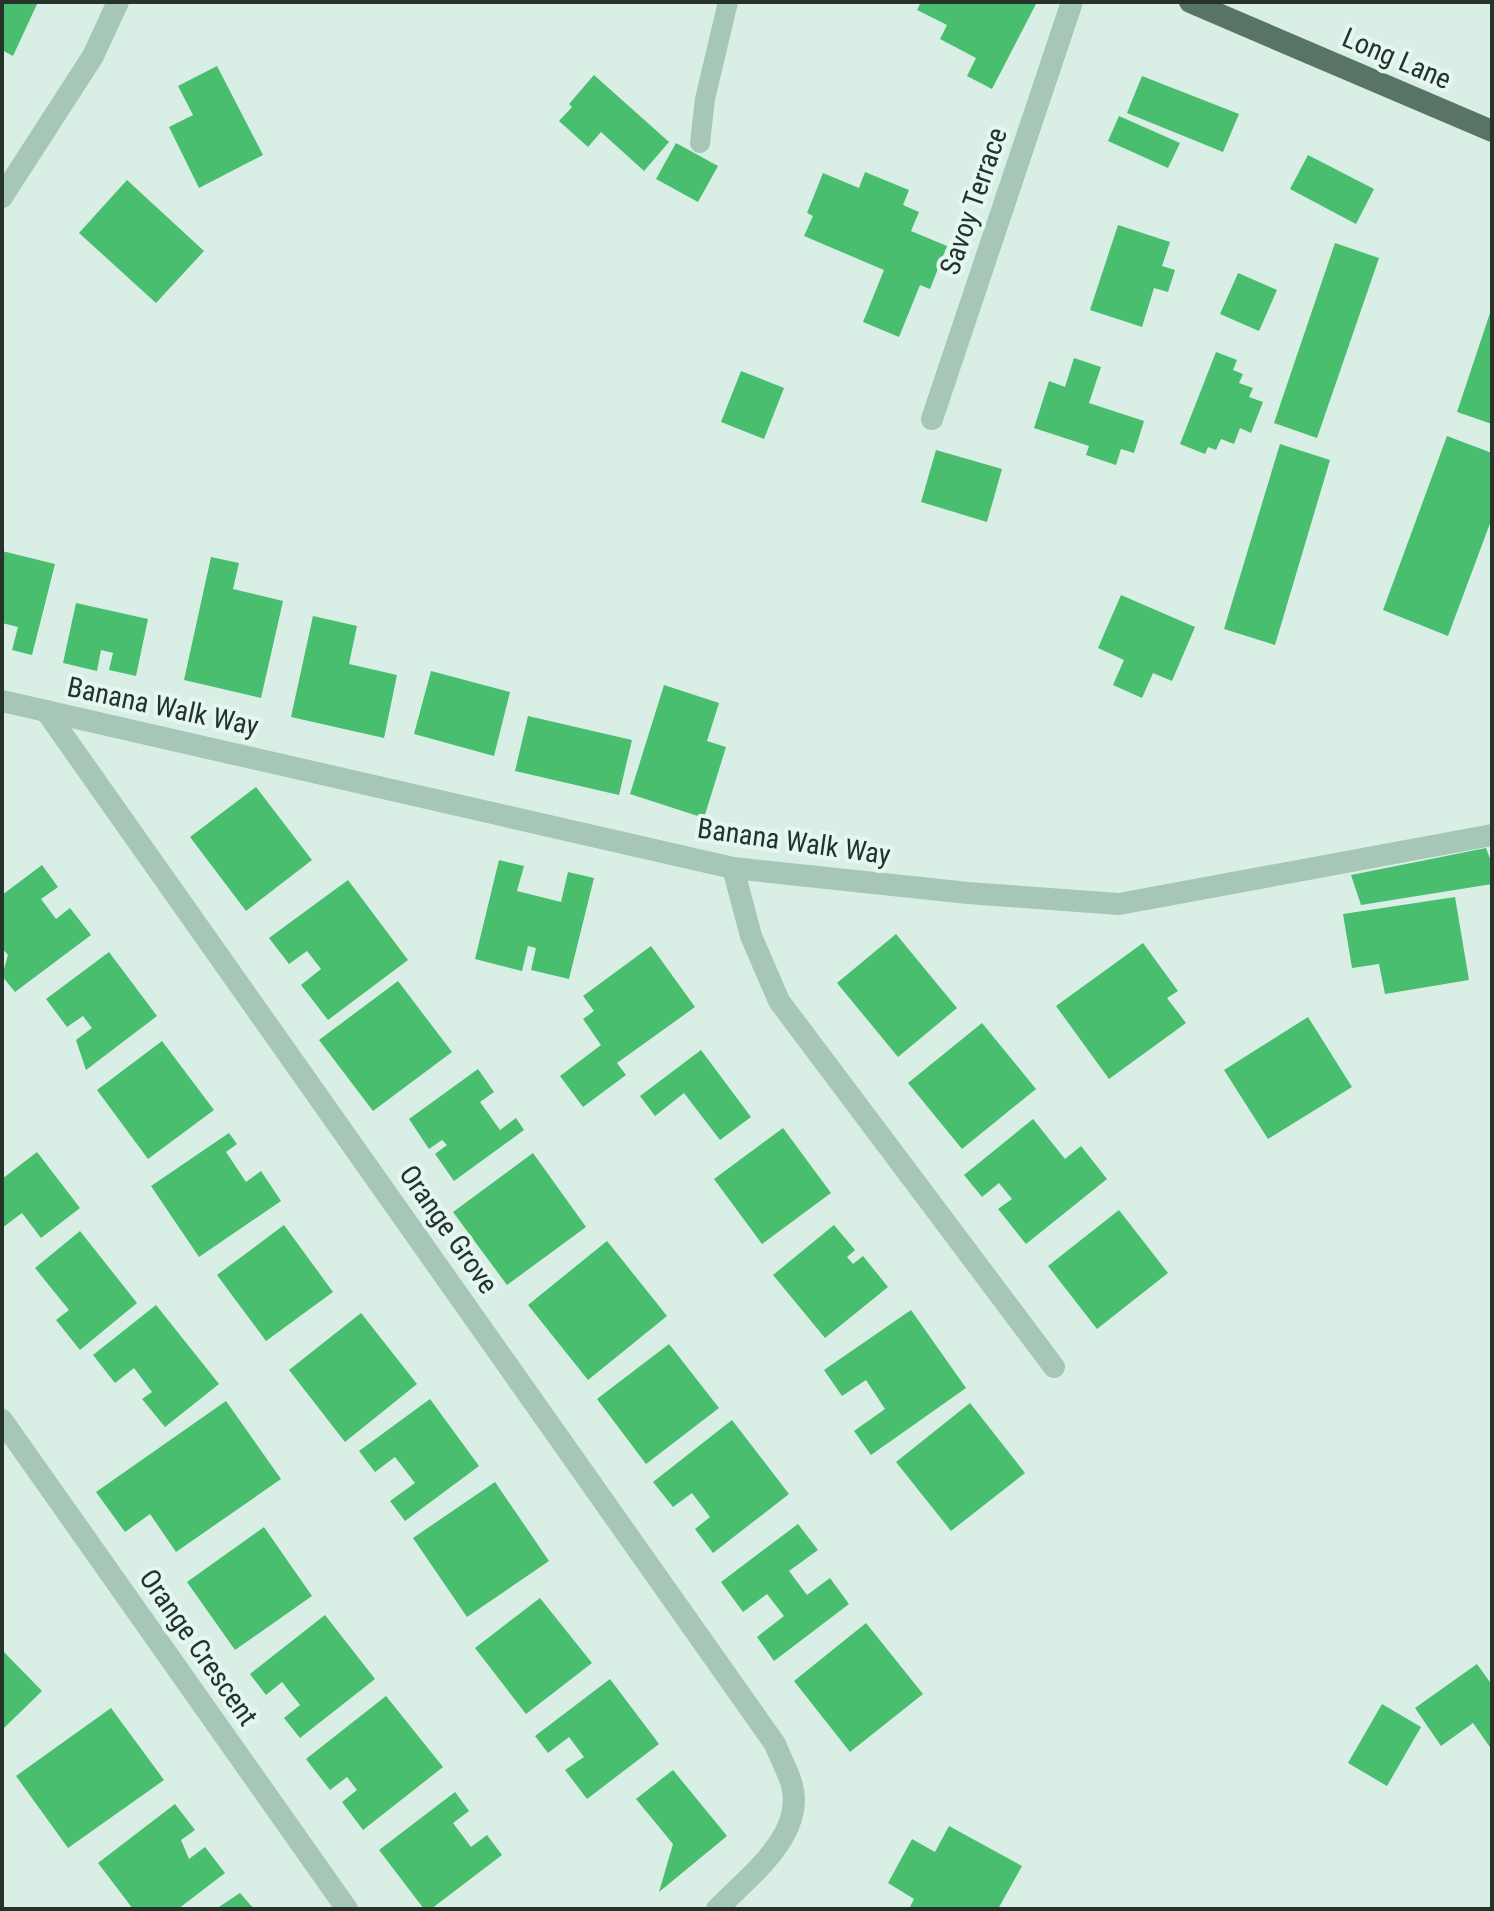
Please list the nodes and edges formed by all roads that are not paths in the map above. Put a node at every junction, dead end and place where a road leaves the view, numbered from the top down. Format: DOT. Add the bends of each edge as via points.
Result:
graph roads {
  1 [pos="118,2"];
  2 [pos="728,2"];
  3 [pos="1072,2"];
  4 [pos="1190,2"];
  5 [pos="1492,131"];
  6 [pos="700,143"];
  7 [pos="2,197"];
  8 [pos="932,419"];
  9 [pos="2,701"];
  10 [pos="46,711"];
  11 [pos="1492,835"];
  12 [pos="733,868"];
  13 [pos="1054,1367"];
  14 [pos="2,1420"];
  15 [pos="347,1909"];
  16 [pos="717,1909"];
  1 -- 7 [label="street" via="93,56"];
  2 -- 6 [label="lane"];
  3 -- 8 [label="street, Savoy Terrace"];
  4 -- 5 [label="main road, Long Lane"];
  9 -- 10 [label="street, Banana Walk Way"];
  10 -- 12 [label="street, Banana Walk Way"];
  10 -- 16 [label="street, Orange Grove" via="775,1744 793,1788 789,1827 771,1855"];
  11 -- 12 [label="street, Banana Walk Way" via="1119,904"];
  12 -- 13 [label="street" via="751,936 779,1001"];
  14 -- 15 [label="street, Orange Crescent"];
}
